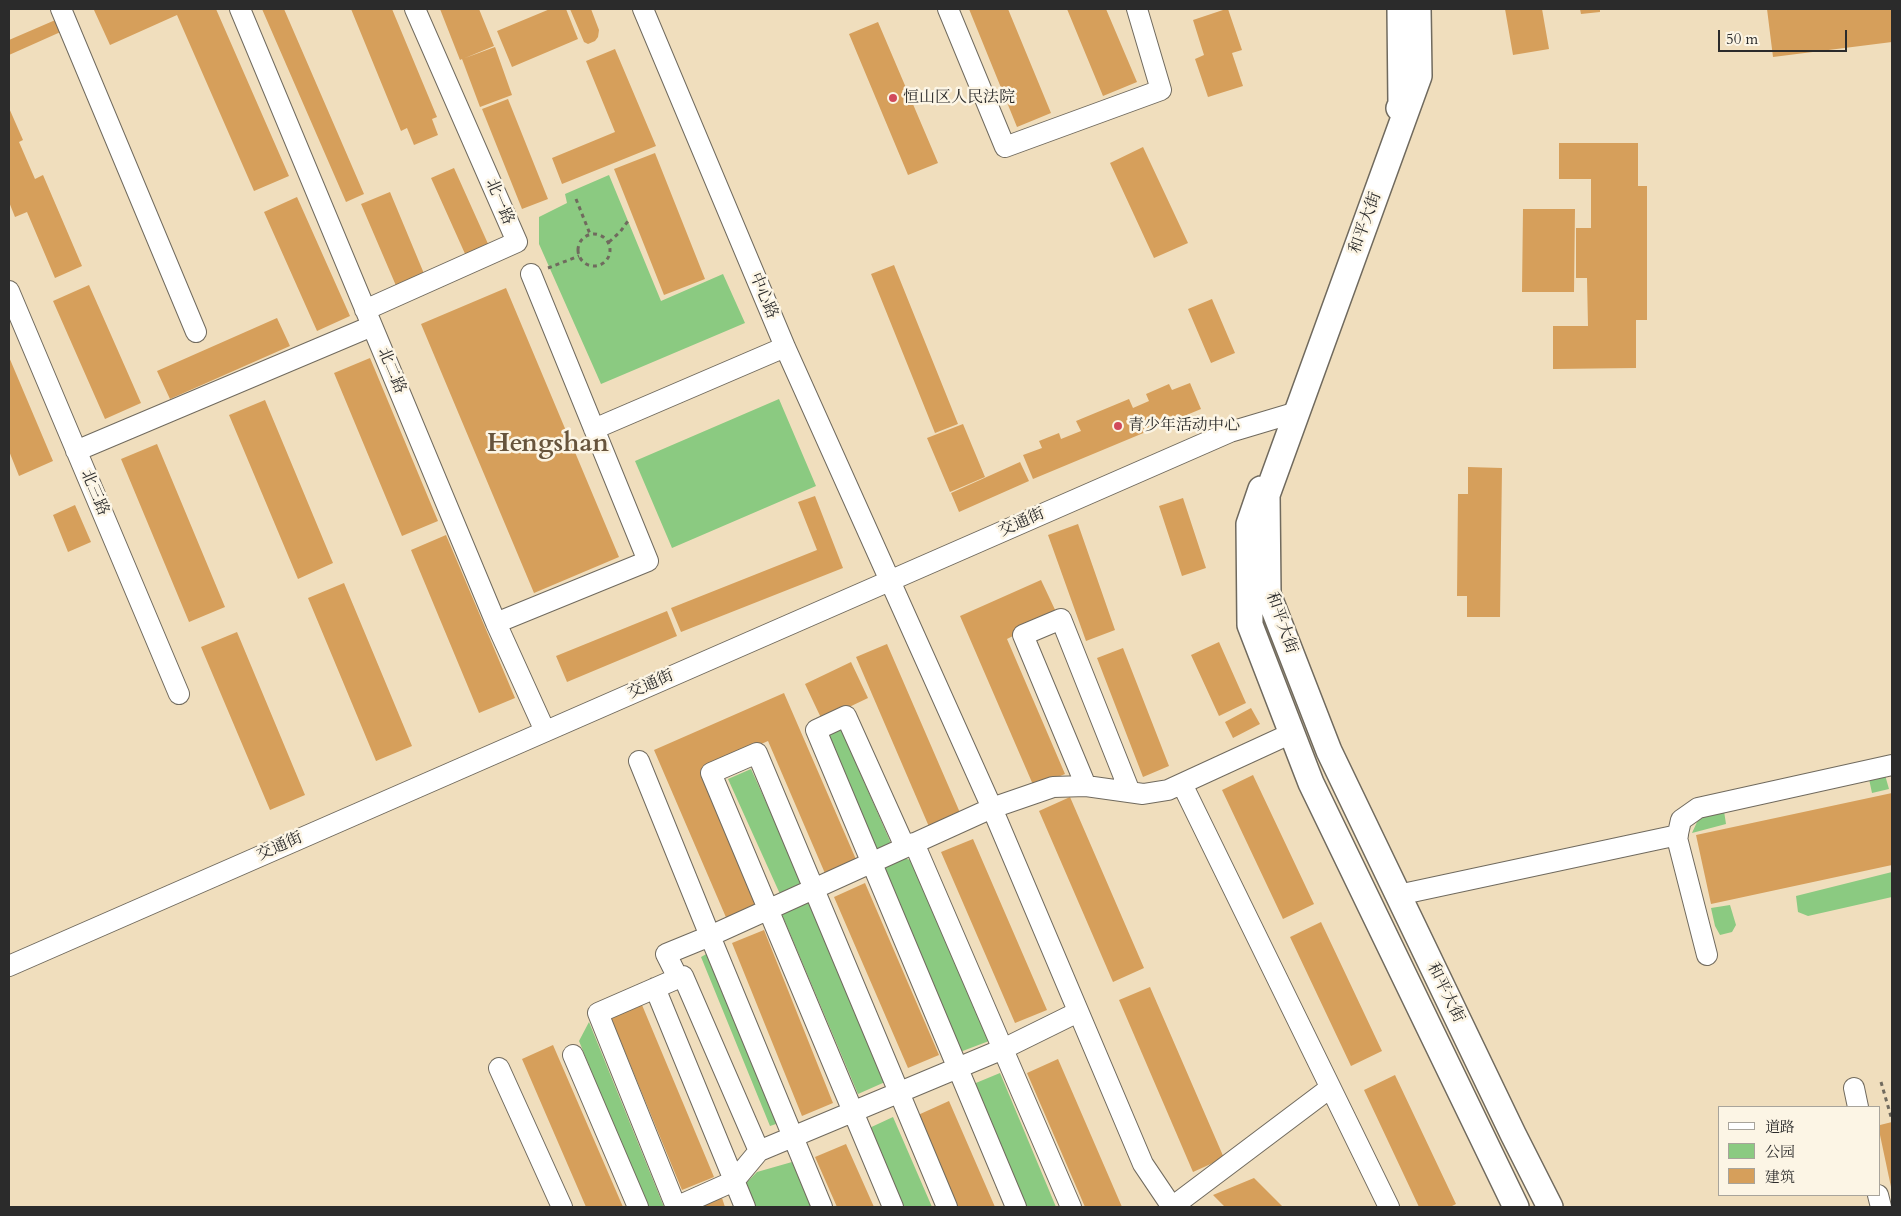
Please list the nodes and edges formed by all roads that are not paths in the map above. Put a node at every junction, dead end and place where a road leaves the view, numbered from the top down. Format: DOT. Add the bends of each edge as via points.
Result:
graph roads {
  1 [pos="61,9"];
  2 [pos="240,9"];
  3 [pos="415,9"];
  4 [pos="643,9"];
  5 [pos="948,9"];
  6 [pos="1137,9"];
  7 [pos="1400,9"];
  8 [pos="1418,9"];
  9 [pos="531,274"];
  10 [pos="9,291"];
  11 [pos="369,318"];
  12 [pos="196,332"];
  13 [pos="785,347"];
  14 [pos="1293,414"];
  15 [pos="594,429"];
  16 [pos="76,451"];
  17 [pos="889,581"];
  18 [pos="496,623"];
  19 [pos="179,694"];
  20 [pos="545,731"];
  21 [pos="1292,733"];
  22 [pos="640,761"];
  23 [pos="1892,765"];
  24 [pos="1182,784"];
  25 [pos="1086,786"];
  26 [pos="1130,792"];
  27 [pos="992,808"];
  28 [pos="1678,835"];
  29 [pos="910,845"];
  30 [pos="872,862"];
  31 [pos="814,889"];
  32 [pos="1398,895"];
  33 [pos="768,909"];
  34 [pos="710,936"];
  35 [pos="1707,954"];
  36 [pos="9,966"];
  37 [pos="678,978"];
  38 [pos="655,988"];
  39 [pos="1078,1012"];
  40 [pos="1003,1049"];
  41 [pos="573,1055"];
  42 [pos="499,1068"];
  43 [pos="958,1068"];
  44 [pos="1330,1088"];
  45 [pos="899,1093"];
  46 [pos="853,1112"];
  47 [pos="793,1137"];
  48 [pos="759,1151"];
  49 [pos="734,1181"];
  50 [pos="562,1207"];
  51 [pos="638,1207"];
  52 [pos="676,1207"];
  53 [pos="745,1207"];
  54 [pos="822,1207"];
  55 [pos="893,1207"];
  56 [pos="947,1207"];
  57 [pos="1016,1207"];
  58 [pos="1071,1207"];
  59 [pos="1172,1207"];
  60 [pos="1389,1207"];
  61 [pos="1516,1207"];
  62 [pos="1550,1207"];
  1 -- 12 [label="street"];
  2 -- 11 [label="street, 北二路"];
  3 -- 11 [label="street, 北一路" via="517,242"];
  4 -- 13 [label="street, 中心路"];
  5 -- 6 [label="street" via="1006,147 1162,90"];
  7 -- 14 [label="main road, 和平大街" via="1401,104"];
  8 -- 14 [label="main road, 和平大街" via="1419,76"];
  9 -- 15 [label="street"];
  10 -- 16 [label="street, 北三路"];
  11 -- 16 [label="street"];
  11 -- 18 [label="street, 北二路"];
  13 -- 15 [label="street"];
  13 -- 17 [label="street, 中心路"];
  14 -- 17 [label="street, 交通街" via="1230,432"];
  14 -- 21 [label="main road, 和平大街" via="1249,524 1250,625"];
  14 -- 32 [label="main road, 和平大街" via="1267,495 1268,594 1329,751"];
  15 -- 18 [label="street" via="648,562"];
  16 -- 19 [label="street, 北三路"];
  17 -- 20 [label="street, 交通街"];
  17 -- 27 [label="street, 中心路"];
  18 -- 20 [label="street, 北二路"];
  20 -- 36 [label="street, 交通街"];
  21 -- 24 [label="street"];
  21 -- 61 [label="main road, 和平大街" via="1315,792"];
  22 -- 34 [label="street"];
  23 -- 28 [label="street" via="1698,808 1681,820"];
  24 -- 26 [label="street" via="1143,794"];
  24 -- 44 [label="street"];
  25 -- 26 [label="street"];
  25 -- 26 [label="street" via="1023,635 1060,618"];
  25 -- 27 [label="street" via="1053,787"];
  27 -- 29 [label="street"];
  27 -- 39 [label="street, 中心路"];
  28 -- 32 [label="street"];
  28 -- 35 [label="street"];
  29 -- 30 [label="street"];
  29 -- 30 [label="street" via="846,716 816,730"];
  29 -- 40 [label="street"];
  30 -- 31 [label="street"];
  30 -- 43 [label="street"];
  31 -- 33 [label="street"];
  31 -- 33 [label="street" via="757,753 711,773"];
  31 -- 45 [label="street"];
  32 -- 62 [label="main road, 和平大街"];
  33 -- 34 [label="street"];
  33 -- 46 [label="street"];
  34 -- 37 [label="street" via="666,954"];
  34 -- 47 [label="street"];
  37 -- 38 [label="street"];
  37 -- 48 [label="street" via="683,976"];
  38 -- 49 [label="street"];
  38 -- 52 [label="street" via="598,1013"];
  39 -- 40 [label="street"];
  39 -- 59 [label="street, 中心路" via="1143,1164"];
  40 -- 43 [label="street"];
  40 -- 58 [label="street"];
  41 -- 51 [label="street"];
  42 -- 50 [label="street"];
  43 -- 45 [label="street"];
  43 -- 57 [label="street"];
  44 -- 59 [label="street"];
  44 -- 60 [label="street"];
  45 -- 46 [label="street"];
  45 -- 56 [label="street"];
  46 -- 47 [label="street"];
  46 -- 55 [label="street"];
  47 -- 48 [label="street"];
  47 -- 54 [label="street"];
  48 -- 49 [label="street"];
  49 -- 52 [label="street"];
  49 -- 53 [label="street"];
}
